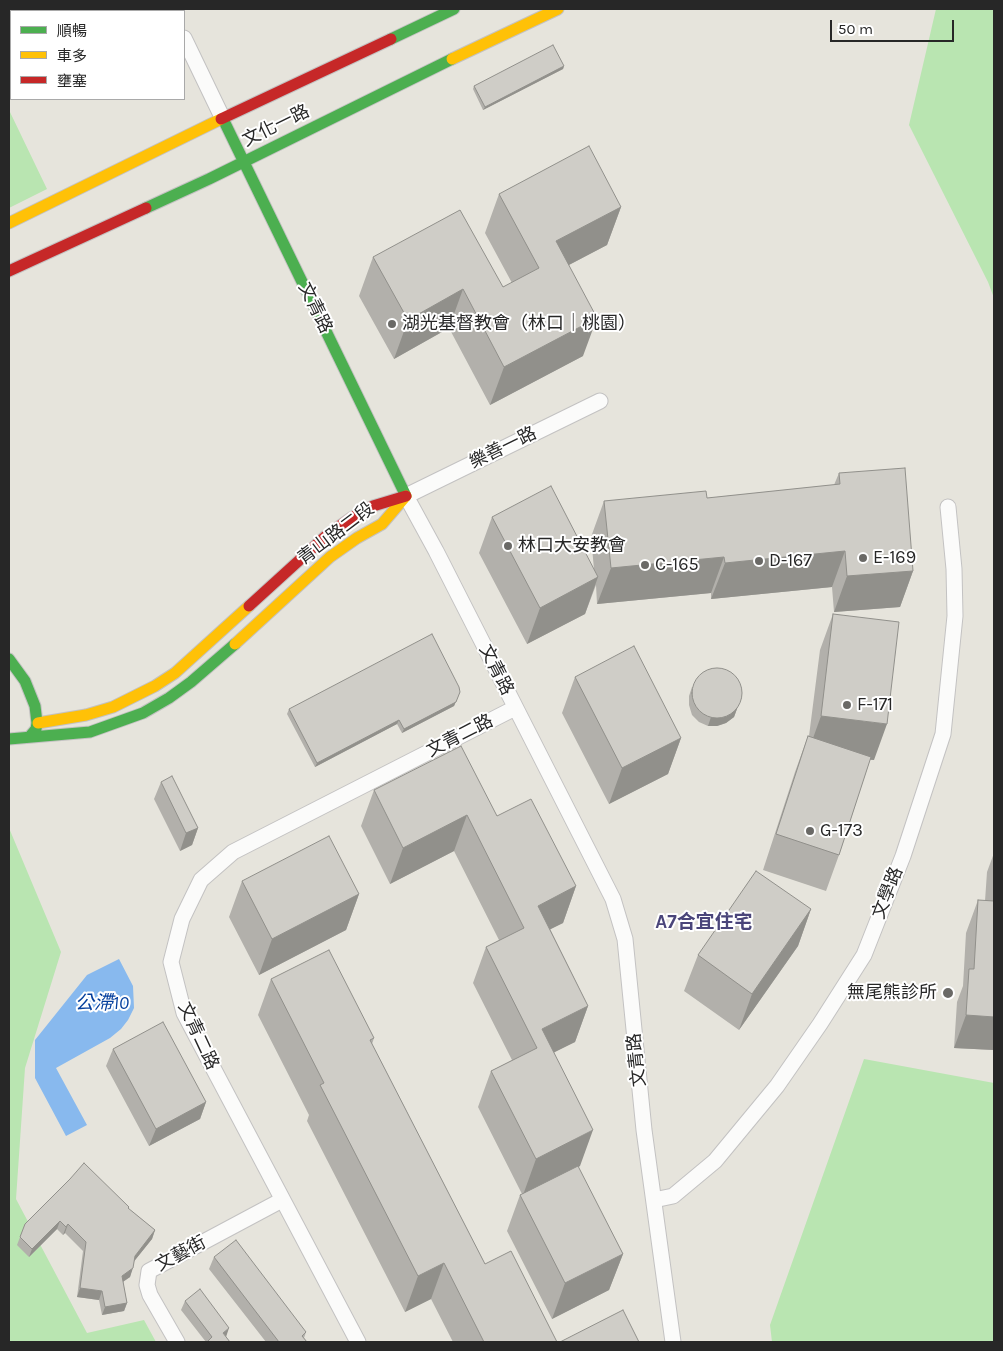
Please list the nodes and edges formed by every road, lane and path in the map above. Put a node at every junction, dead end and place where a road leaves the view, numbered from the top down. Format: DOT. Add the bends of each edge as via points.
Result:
graph roads {
  1 [pos="454,9"];
  2 [pos="558,9"];
  3 [pos="185,40"];
  4 [pos="223,119"];
  5 [pos="244,162"];
  6 [pos="9,223"];
  7 [pos="9,271"];
  8 [pos="600,401"];
  9 [pos="406,496"];
  10 [pos="948,507"];
  11 [pos="9,659"];
  12 [pos="9,675"];
  13 [pos="515,708"];
  14 [pos="30,724"];
  15 [pos="26,738"];
  16 [pos="9,739"];
  17 [pos="282,1200"];
  18 [pos="654,1200"];
  19 [pos="177,1342"];
  20 [pos="358,1342"];
  21 [pos="673,1342"];
  1 -- 4 [label="street, 文化一路"];
  2 -- 5 [label="street, 文化一路"];
  3 -- 4 [label="street, 文青路"];
  4 -- 5 [label="street, 文青路"];
  4 -- 6 [label="street, 文化一路"];
  5 -- 7 [label="street, 文化一路"];
  5 -- 9 [label="street, 文青路"];
  8 -- 9 [label="street, 樂善一路"];
  9 -- 13 [label="street, 文青路"];
  9 -- 14 [label="street, 青山路二段" via="373,506 327,535 187,663 156,686 112,707 86,715"];
  9 -- 15 [label="street, 青山路二段" via="382,524 330,557 234,645 168,698 143,713 99,729"];
  10 -- 18 [label="street, 文學路" via="954,570 954,616 944,734 903,856 864,955 776,1086 715,1161 672,1196"];
  11 -- 14 [label="street" via="25,681 35,706"];
  12 -- 14 [label="street"];
  13 -- 17 [label="street, 文青二路" via="233,852 201,880 182,919 171,962 184,1014"];
  13 -- 18 [label="street, 文青路" via="612,899 624,939"];
  14 -- 15 [label="street" via="36,730"];
  15 -- 16 [label="street, 青山路二段"];
  17 -- 19 [label="street, 文藝街" via="149,1271 147,1285 150,1295"];
  17 -- 20 [label="street, 文青二路"];
  18 -- 21 [label="street, 文青路"];
}
